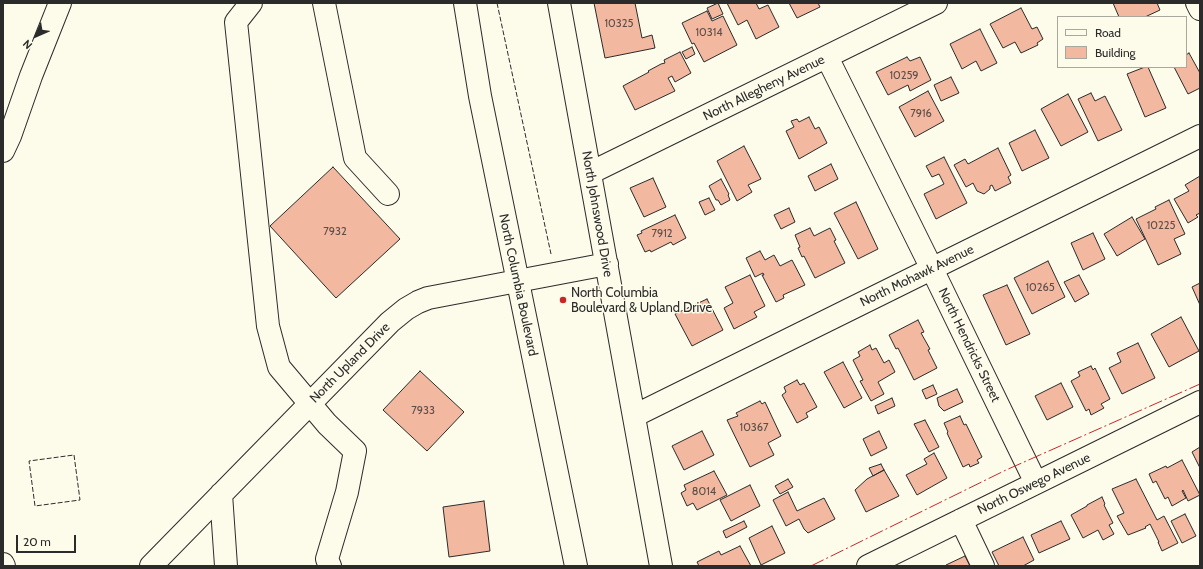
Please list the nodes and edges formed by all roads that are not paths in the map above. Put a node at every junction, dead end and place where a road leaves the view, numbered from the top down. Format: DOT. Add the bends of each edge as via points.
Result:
graph roads {
  1 [pos="60,3"];
  2 [pos="251,3"];
  3 [pos="324,3"];
  4 [pos="465,3"];
  5 [pos="559,3"];
  6 [pos="936,3"];
  7 [pos="1197,3"];
  8 [pos="1200,9"];
  9 [pos="827,57"];
  10 [pos="1200,136"];
  11 [pos="3,151"];
  12 [pos="590,173"];
  13 [pos="388,194"];
  14 [pos="607,264"];
  15 [pos="932,268"];
  16 [pos="517,281"];
  17 [pos="1200,402"];
  18 [pos="311,403"];
  19 [pos="634,416"];
  20 [pos="1036,483"];
  21 [pos="221,494"];
  22 [pos="961,520"];
  23 [pos="150,566"];
  24 [pos="226,566"];
  25 [pos="330,566"];
  26 [pos="576,566"];
  27 [pos="661,566"];
  28 [pos="868,566"];
  29 [pos="983,566"];
  1 -- 11 [label="street"];
  2 -- 18 [label="street" via="236,22 268,326 279,368"];
  3 -- 13 [label="street" via="355,158"];
  4 -- 16 [label="street, North Columbia Boulevard" via="480,96"];
  5 -- 12 [label="street, North Johnswood Drive"];
  6 -- 9 [label="street, North Allegheny Avenue"];
  7 -- 8 [label="street"];
  9 -- 12 [label="street, North Allegheny Avenue"];
  9 -- 15 [label="street, North Hendricks Street"];
  10 -- 15 [label="street, North Mohawk Avenue"];
  12 -- 14 [label="street, North Johnswood Drive"];
  14 -- 16 [label="street, North Upland Drive"];
  14 -- 19 [label="street, North Johnswood Drive"];
  15 -- 19 [label="street, North Mohawk Avenue"];
  15 -- 20 [label="street, North Hendricks Street"];
  16 -- 18 [label="street, North Upland Drive" via="428,298 406,309 390,322"];
  16 -- 26 [label="street, North Columbia Boulevard"];
  17 -- 20 [label="street, North Oswego Avenue"];
  18 -- 21 [label="street, North Upland Drive"];
  18 -- 25 [label="street" via="327,424 355,451 347,492 327,559"];
  19 -- 27 [label="street, North Johnswood Drive"];
  20 -- 22 [label="street, North Oswego Avenue"];
  21 -- 23 [label="street, North Upland Drive"];
  21 -- 24 [label="street"];
  22 -- 28 [label="street, North Oswego Avenue"];
  22 -- 29 [label="street"];
}
